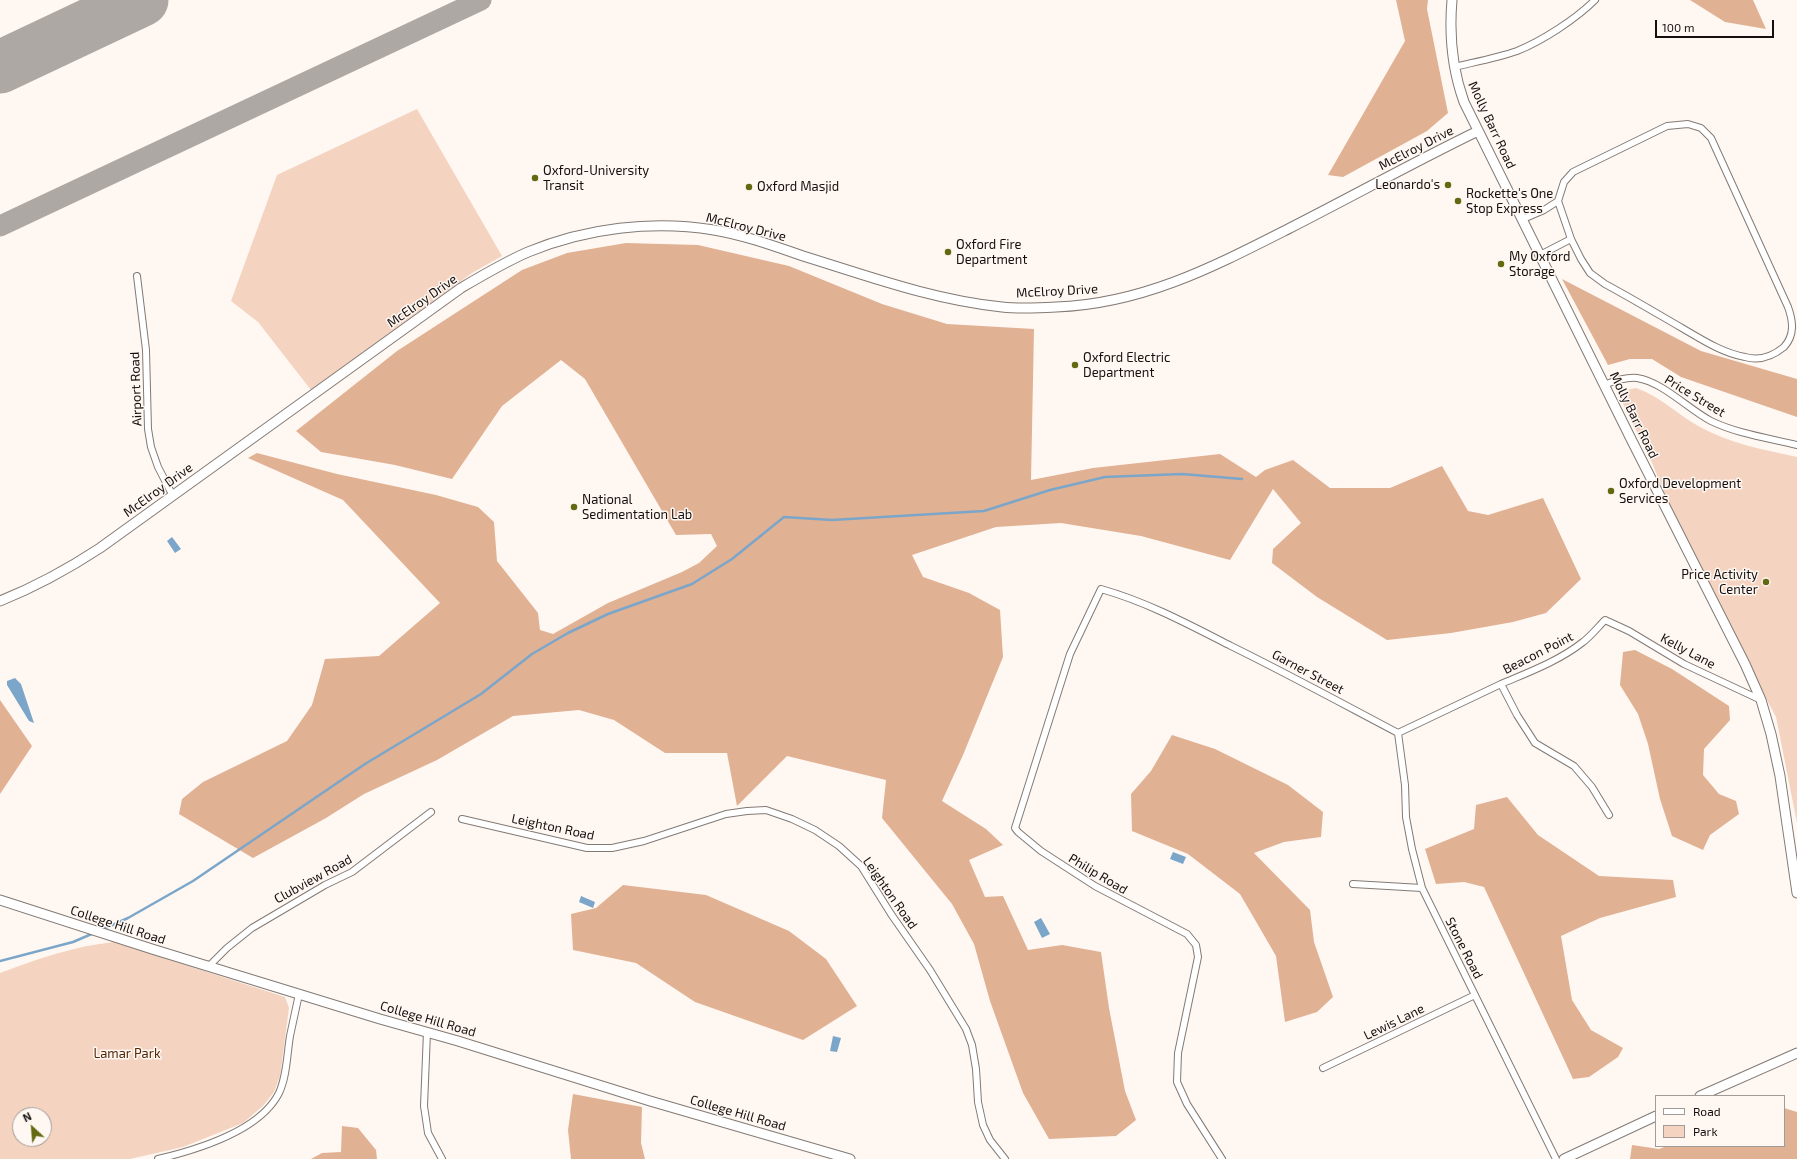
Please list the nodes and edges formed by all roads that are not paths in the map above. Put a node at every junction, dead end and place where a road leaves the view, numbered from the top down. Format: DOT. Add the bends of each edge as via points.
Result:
graph roads {
  1 [pos="1452,0"];
  2 [pos="1595,0"];
  3 [pos="1454,67"];
  4 [pos="1478,131"];
  5 [pos="1558,201"];
  6 [pos="1523,219"];
  7 [pos="1571,239"];
  8 [pos="1540,255"];
  9 [pos="137,276"];
  10 [pos="1604,385"];
  11 [pos="1797,445"];
  12 [pos="173,496"];
  13 [pos="1100,589"];
  14 [pos="0,601"];
  15 [pos="1605,620"];
  16 [pos="1501,684"];
  17 [pos="1761,700"];
  18 [pos="1398,734"];
  19 [pos="431,812"];
  20 [pos="1609,815"];
  21 [pos="462,819"];
  22 [pos="1353,884"];
  23 [pos="1422,888"];
  24 [pos="1797,893"];
  25 [pos="0,900"];
  26 [pos="208,967"];
  27 [pos="299,994"];
  28 [pos="1475,995"];
  29 [pos="427,1032"];
  30 [pos="1797,1053"];
  31 [pos="1323,1068"];
  32 [pos="1702,1095"];
  33 [pos="1655,1116"];
  34 [pos="158,1159"];
  35 [pos="442,1159"];
  36 [pos="850,1159"];
  37 [pos="1005,1159"];
  38 [pos="1222,1159"];
  39 [pos="1556,1159"];
  40 [pos="1564,1159"];
  1 -- 3 [label="street, Molly Barr Road" via="1451,37"];
  2 -- 3 [label="street" via="1569,21 1517,51"];
  3 -- 4 [label="street, Molly Barr Road" via="1457,83"];
  4 -- 6 [label="street, Molly Barr Road"];
  4 -- 12 [label="street, McElroy Drive" via="1233,257 1166,286 1111,301 1058,307 1004,307 959,301 909,289 715,230 657,225 606,230 562,240 495,268 461,288"];
  5 -- 6 [label="street"];
  5 -- 7 [label="street"];
  5 -- 7 [label="street" via="1564,182 1573,172 1667,126 1688,124 1701,128 1711,138 1767,259 1793,320 1792,334 1786,345 1775,354 1761,358 1745,358 1715,347 1590,273"];
  6 -- 8 [label="street, Molly Barr Road"];
  7 -- 8 [label="street"];
  8 -- 10 [label="street, Molly Barr Road"];
  9 -- 12 [label="street, Airport Road" via="146,350 150,447"];
  10 -- 11 [label="street, Price Street" via="1636,378 1659,386 1711,421 1738,432"];
  10 -- 17 [label="street, Molly Barr Road"];
  12 -- 14 [label="street, McElroy Drive" via="71,567"];
  13 -- 18 [label="street, Garner Street" via="1167,613 1295,677"];
  13 -- 38 [label="street, Philip Road" via="1070,654 1015,828 1041,851 1065,867 1098,888 1187,934 1196,945 1198,957 1178,1053 1177,1082 1187,1104"];
  15 -- 16 [label="street, Beacon Point" via="1571,650"];
  15 -- 17 [label="street, Kelly Lane" via="1629,631 1684,664"];
  16 -- 18 [label="street"];
  16 -- 20 [label="street, Beacon Point" via="1535,743 1574,766 1592,787"];
  17 -- 24 [label="street, Molly Barr Road" via="1780,776"];
  18 -- 23 [label="street, Stone Road" via="1405,785 1406,817"];
  19 -- 26 [label="street, Clubview Road" via="352,872 252,928"];
  21 -- 37 [label="street, Leighton Road" via="587,848 612,848 644,841 726,814 747,811 766,810 816,830 861,866 966,1029 973,1050 983,1125 990,1140"];
  22 -- 23 [label="street"];
  23 -- 28 [label="street, Stone Road"];
  25 -- 26 [label="street, College Hill Road"];
  26 -- 27 [label="street, College Hill Road"];
  27 -- 29 [label="street, College Hill Road"];
  27 -- 34 [label="street" via="284,1077 279,1093 267,1109 231,1134 187,1152"];
  28 -- 31 [label="street, Lewis Lane"];
  28 -- 39 [label="street, Stone Road"];
  29 -- 35 [label="street" via="424,1106 428,1132"];
  29 -- 36 [label="street, College Hill Road"];
  30 -- 32 [label="street"];
  33 -- 40 [label="street"];
}
